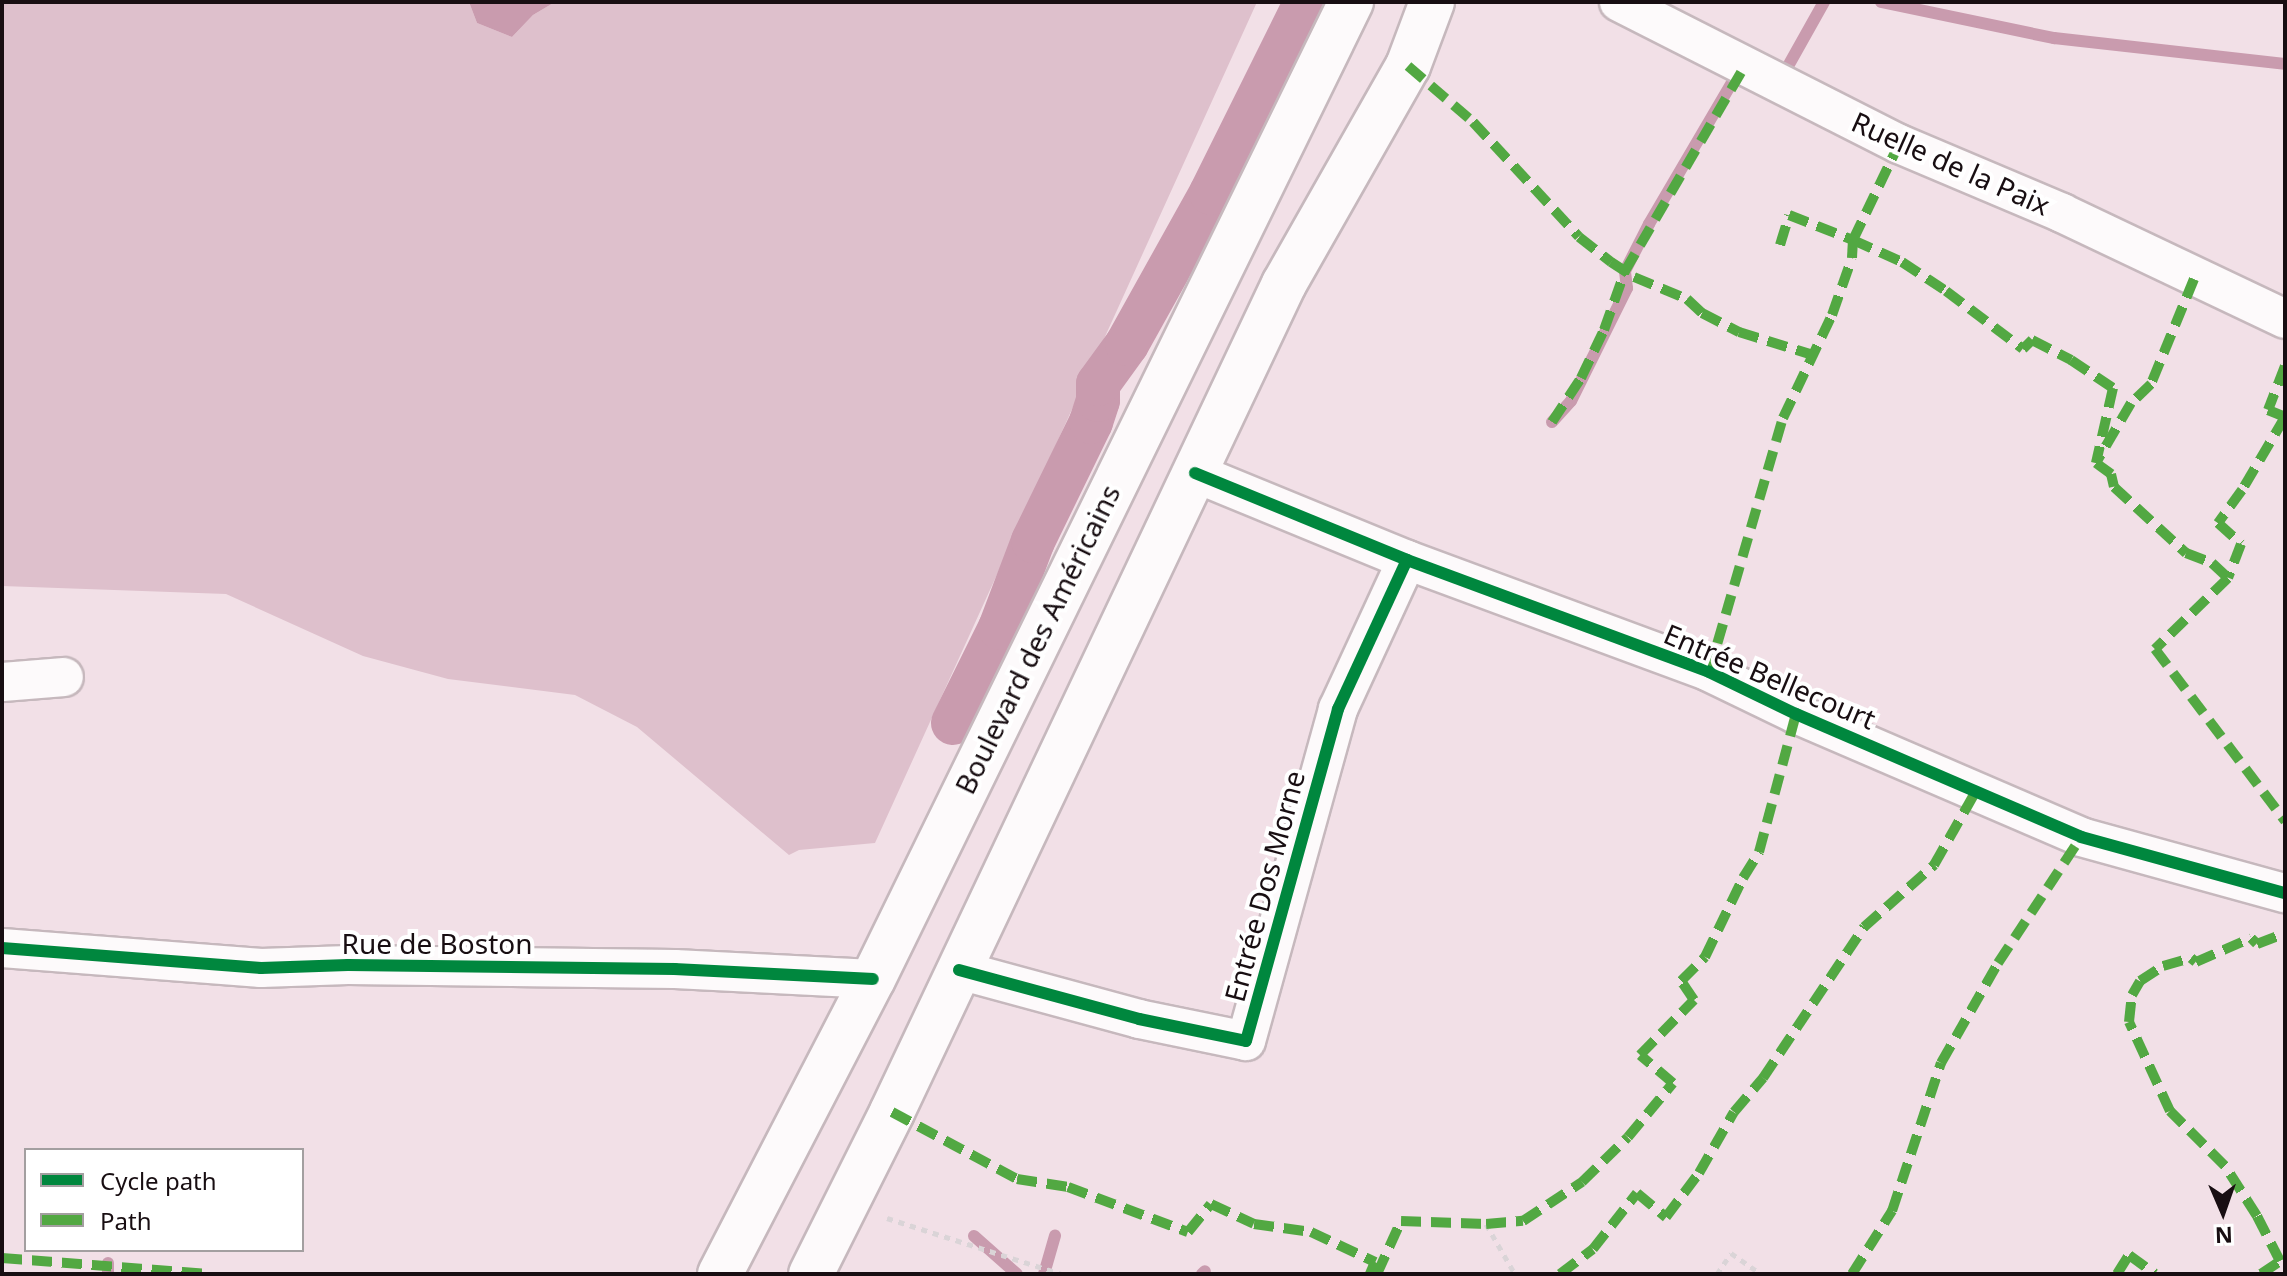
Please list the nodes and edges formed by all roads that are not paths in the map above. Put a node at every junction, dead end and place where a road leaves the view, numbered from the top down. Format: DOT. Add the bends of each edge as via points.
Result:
graph roads {
  1 [pos="1351,2"];
  2 [pos="1432,2"];
  3 [pos="1619,2"];
  4 [pos="2285,319"];
  5 [pos="1195,473"];
  6 [pos="1407,560"];
  7 [pos="64,677"];
  8 [pos="2,682"];
  9 [pos="2285,893"];
  10 [pos="2,948"];
  11 [pos="959,970"];
  12 [pos="873,979"];
  13 [pos="720,1274"];
  14 [pos="811,1274"];
  1 -- 12 [label="main road, Boulevard des Américains"];
  2 -- 5 [label="main road" via="1408,66 1284,284"];
  3 -- 4 [label="street, Ruelle de la Paix" via="1899,144 2062,213"];
  5 -- 6 [label="street, Entrée Bellecourt"];
  5 -- 11 [label="main road"];
  6 -- 9 [label="street, Entrée Bellecourt" via="1709,672 2081,837"];
  6 -- 11 [label="street, Entrée Dos Morne" via="1338,709 1246,1041 1139,1019"];
  7 -- 8 [label="street"];
  10 -- 12 [label="street, Rue de Boston" via="261,968 675,969"];
  11 -- 14 [label="main road"];
  12 -- 13 [label="main road, Boulevard des Américains"];
}
